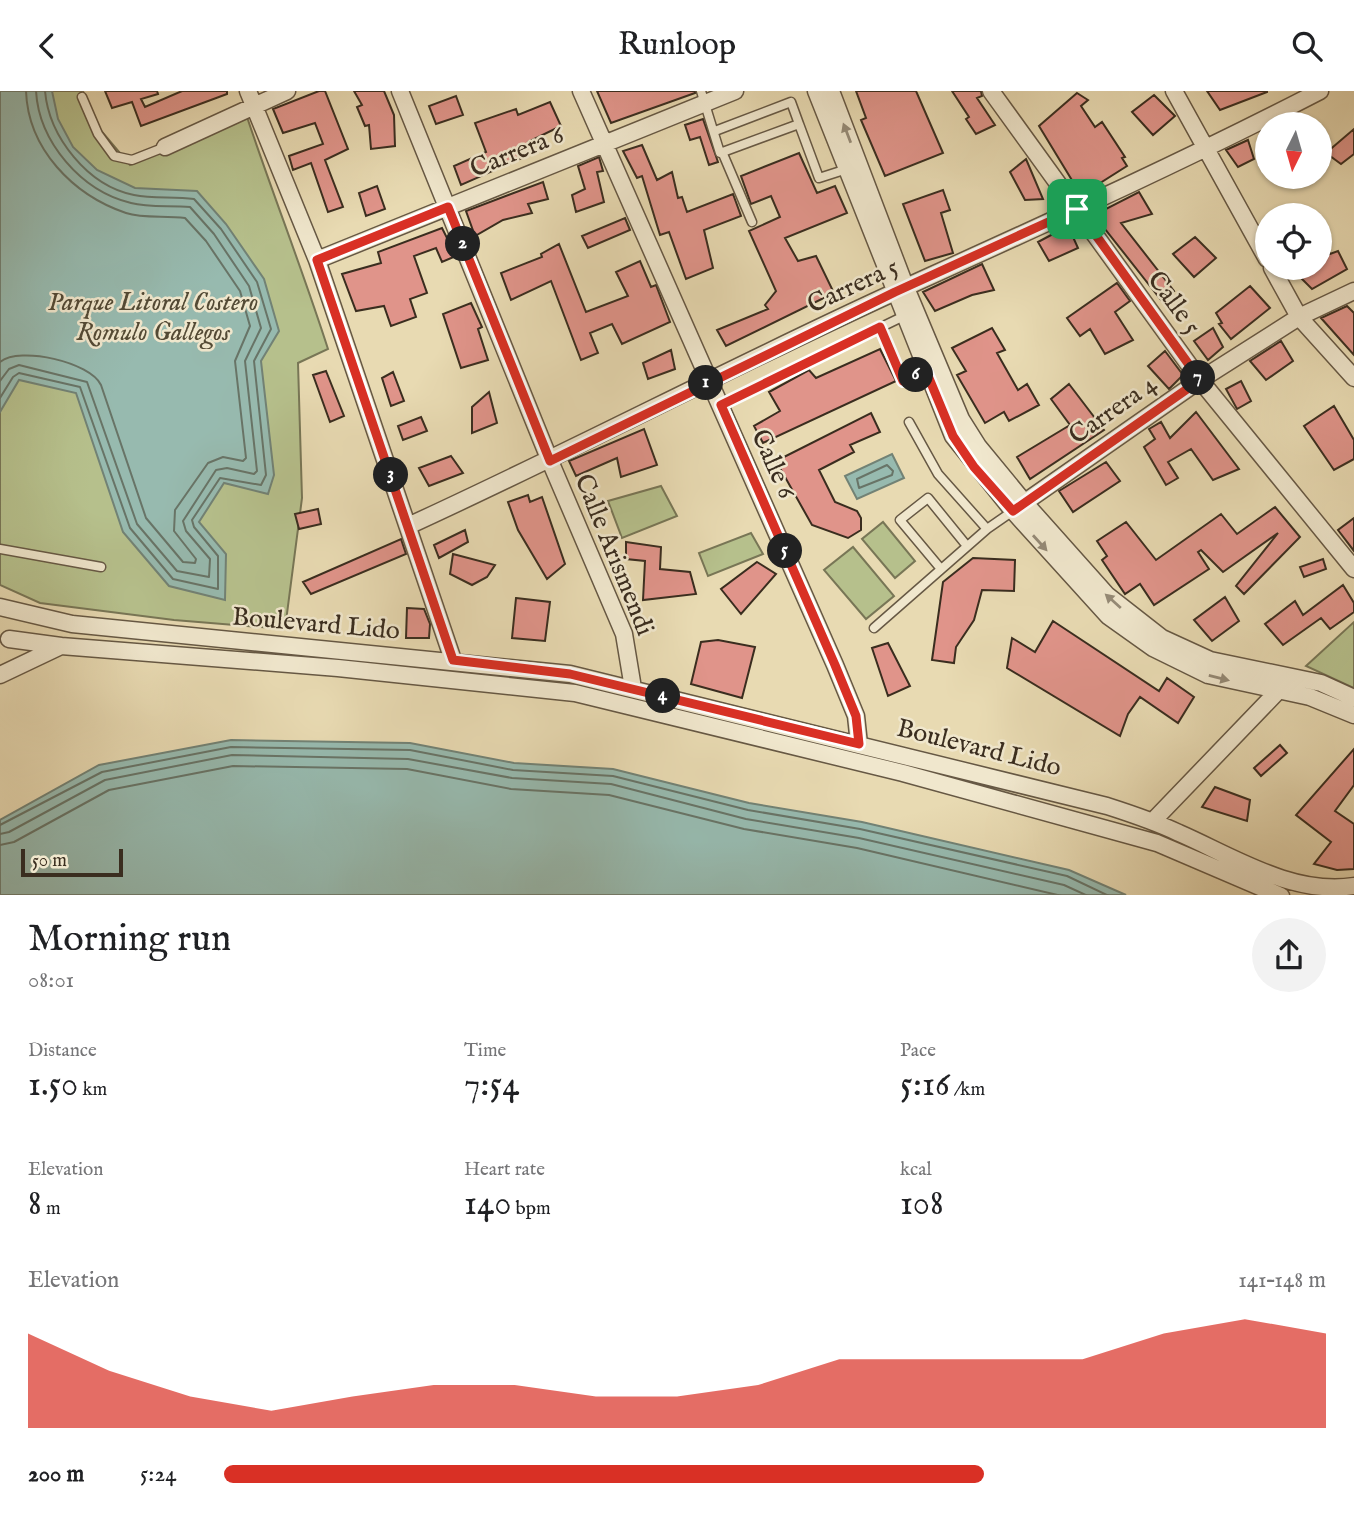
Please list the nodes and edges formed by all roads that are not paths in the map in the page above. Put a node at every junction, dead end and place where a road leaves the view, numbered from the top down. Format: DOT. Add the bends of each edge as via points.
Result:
graph roads {
  1 [pos="287,91"];
  2 [pos="400,91"];
  3 [pos="581,91"];
  4 [pos="735,91"];
  5 [pos="816,91"];
  6 [pos="831,91"];
  7 [pos="991,91"];
  8 [pos="1174,91"];
  9 [pos="1320,91"];
  10 [pos="82,97"];
  11 [pos="704,97"];
  12 [pos="251,99"];
  13 [pos="799,124"];
  14 [pos="715,131"];
  15 [pos="605,143"];
  16 [pos="165,147"];
  17 [pos="1206,150"];
  18 [pos="723,154"];
  19 [pos="847,169"];
  20 [pos="448,207"];
  21 [pos="1077,209"];
  22 [pos="752,222"];
  23 [pos="1255,238"];
  24 [pos="317,260"];
  25 [pos="1279,280"];
  26 [pos="901,290"];
  27 [pos="1354,291"];
  28 [pos="904,316"];
  29 [pos="1299,317"];
  30 [pos="880,327"];
  31 [pos="926,371"];
  32 [pos="1354,377"];
  33 [pos="1200,380"];
  34 [pos="710,381"];
  35 [pos="721,405"];
  36 [pos="909,422"];
  37 [pos="550,461"];
  38 [pos="1018,506"];
  39 [pos="408,526"];
  40 [pos="987,529"];
  41 [pos="967,546"];
  42 [pos="0,549"];
  43 [pos="101,567"];
  44 [pos="941,569"];
  45 [pos="1354,569"];
  46 [pos="0,607"];
  47 [pos="874,628"];
  48 [pos="5,638"];
  49 [pos="61,646"];
  50 [pos="453,660"];
  51 [pos="0,675"];
  52 [pos="633,688"];
  53 [pos="1279,690"];
  54 [pos="1354,698"];
  55 [pos="1354,715"];
  56 [pos="859,744"];
  57 [pos="1153,821"];
  58 [pos="1354,886"];
  59 [pos="1281,895"];
  1 -- 12 [label="street"];
  2 -- 20 [label="street, Calle Arismendi"];
  3 -- 15 [label="street, Calle 6"];
  4 -- 11 [label="street, Carrera 6"];
  5 -- 19 [label="street"];
  26 -- 6 [label="street, one-way"];
  7 -- 21 [label="street, Calle 5"];
  8 -- 17 [label="street"];
  9 -- 17 [label="street, Carrera 5"];
  10 -- 16 [label="lane" via="98,134 114,156 132,160"];
  11 -- 14 [label="lane"];
  11 -- 15 [label="street, Carrera 6"];
  12 -- 16 [label="street"];
  12 -- 24 [label="street"];
  13 -- 14 [label="lane" via="791,101"];
  13 -- 18 [label="lane"];
  13 -- 19 [label="lane" via="820,178"];
  14 -- 18 [label="lane"];
  15 -- 20 [label="street, Carrera 6"];
  15 -- 34 [label="street, Calle 6"];
  17 -- 21 [label="street, Carrera 5"];
  17 -- 23 [label="street"];
  18 -- 22 [label="lane"];
  19 -- 26 [label="street"];
  20 -- 24 [label="street, Carrera 6"];
  20 -- 37 [label="street, Calle Arismendi"];
  21 -- 26 [label="street, Carrera 5"];
  21 -- 33 [label="street, Calle 5"];
  24 -- 39 [label="street"];
  25 -- 29 [label="street"];
  26 -- 28 [label="street"];
  26 -- 34 [label="street, Carrera 5"];
  26 -- 38 [label="street" via="961,419"];
  27 -- 29 [label="street, Carrera 4"];
  28 -- 30 [label="lane"];
  28 -- 31 [label="street"];
  29 -- 32 [label="street"];
  29 -- 33 [label="street, Carrera 4"];
  30 -- 31 [label="lane" via="903,381"];
  30 -- 35 [label="lane"];
  31 -- 38 [label="street" via="953,436 974,467"];
  33 -- 38 [label="street, Carrera 4"];
  33 -- 45 [label="street, Calle 5"];
  34 -- 35 [label="street, Calle 6"];
  34 -- 37 [label="street, Carrera 5"];
  35 -- 56 [label="street, Calle 6" via="856,716"];
  36 -- 40 [label="lane" via="938,474"];
  37 -- 39 [label="street, Carrera 5"];
  37 -- 52 [label="street, Calle Arismendi" via="624,634"];
  38 -- 40 [label="lane"];
  38 -- 53 [label="street, one-way" via="1108,616 1153,648 1208,675"];
  54 -- 38 [label="street, one-way" via="1321,683 1210,660 1162,638 1107,595"];
  39 -- 50 [label="street"];
  40 -- 41 [label="lane"];
  41 -- 44 [label="lane"];
  41 -- 44 [label="lane" via="928,498 900,520"];
  42 -- 43 [label="lane"];
  44 -- 47 [label="lane"];
  46 -- 50 [label="street, Boulevard Lido" via="72,624"];
  48 -- 49 [label="street"];
  49 -- 51 [label="street, Boulevard Lido"];
  49 -- 59 [label="street, Boulevard Lido" via="575,693 903,773 1157,843"];
  50 -- 52 [label="street, Boulevard Lido" via="570,674"];
  52 -- 56 [label="street, Boulevard Lido"];
  53 -- 55 [label="street"];
  53 -- 57 [label="street"];
  56 -- 57 [label="street, Boulevard Lido"];
  57 -- 58 [label="street, Boulevard Lido" via="1272,875 1308,885"];
}
